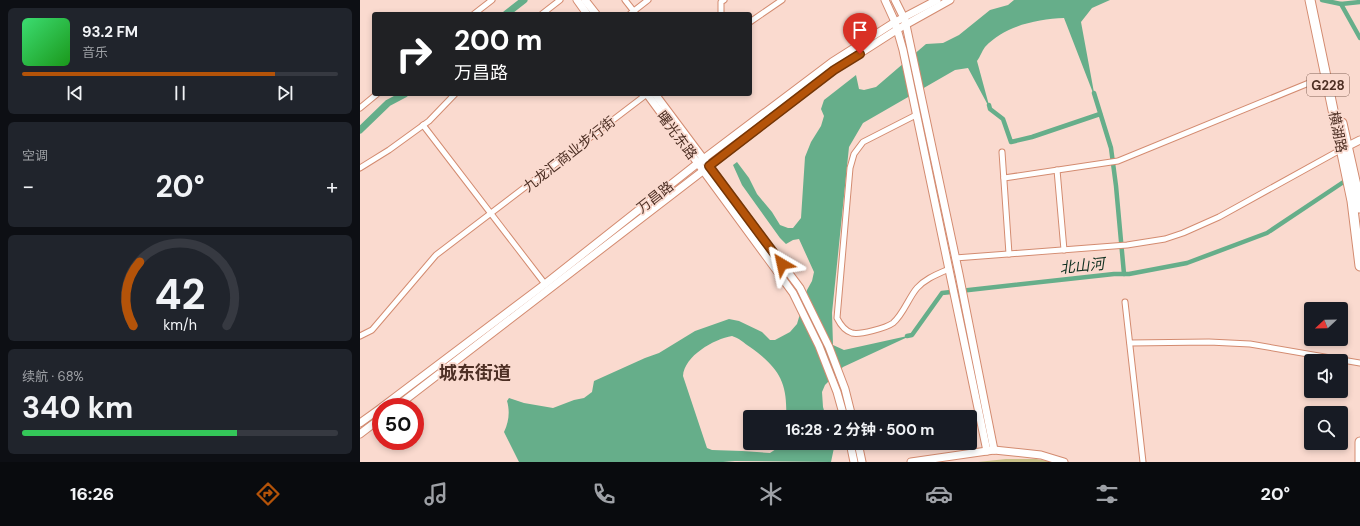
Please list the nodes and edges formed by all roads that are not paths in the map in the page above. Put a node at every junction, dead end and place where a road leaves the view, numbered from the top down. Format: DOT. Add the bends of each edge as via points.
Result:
graph roads {
  1 [pos="492,0"];
  2 [pos="560,0"];
  3 [pos="577,0"];
  4 [pos="585,0"];
  5 [pos="625,0"];
  6 [pos="648,0"];
  7 [pos="724,0"];
  8 [pos="782,0"];
  9 [pos="885,0"];
  10 [pos="895,0"];
  11 [pos="937,0"];
  12 [pos="950,0"];
  13 [pos="1310,0"];
  14 [pos="1316,0"];
  15 [pos="477,12"];
  16 [pos="545,12"];
  17 [pos="586,12"];
  18 [pos="594,12"];
  19 [pos="632,12"];
  20 [pos="634,12"];
  21 [pos="721,12"];
  22 [pos="1316,13"];
  23 [pos="752,21"];
  24 [pos="905,22"];
  25 [pos="897,25"];
  26 [pos="1326,76"];
  27 [pos="375,96"];
  28 [pos="453,96"];
  29 [pos="644,96"];
  30 [pos="649,96"];
  31 [pos="656,96"];
  32 [pos="360,108"];
  33 [pos="916,115"];
  34 [pos="423,125"];
  35 [pos="1360,140"];
  36 [pos="1002,152"];
  37 [pos="1345,153"];
  38 [pos="701,161"];
  39 [pos="360,168"];
  40 [pos="707,168"];
  41 [pos="1057,170"];
  42 [pos="1004,178"];
  43 [pos="1356,196"];
  44 [pos="491,213"];
  45 [pos="1360,218"];
  46 [pos="1064,250"];
  47 [pos="1009,254"];
  48 [pos="955,258"];
  49 [pos="1360,266"];
  50 [pos="950,273"];
  51 [pos="545,284"];
  52 [pos="1125,302"];
  53 [pos="360,336"];
  54 [pos="1130,343"];
  55 [pos="1360,363"];
  56 [pos="393,398"];
  57 [pos="408,398"];
  58 [pos="842,410"];
  59 [pos="850,410"];
  60 [pos="372,414"];
  61 [pos="360,423"];
  62 [pos="372,425"];
  63 [pos="360,434"];
  64 [pos="1360,442"];
  65 [pos="851,450"];
  66 [pos="859,450"];
  67 [pos="991,451"];
  68 [pos="854,462"];
  69 [pos="862,462"];
  70 [pos="911,462"];
  71 [pos="1064,462"];
  72 [pos="1143,462"];
  73 [pos="1360,462"];
  1 -- 15 [label="street"];
  2 -- 16 [label="street"];
  3 -- 17 [label="main road"];
  4 -- 18 [label="main road"];
  5 -- 19 [label="street"];
  6 -- 20 [label="street"];
  7 -- 21 [label="street" via="721,2"];
  8 -- 23 [label="street"];
  9 -- 25 [label="main road"];
  10 -- 24 [label="main road"];
  11 -- 24 [label="main road, 万昌路"];
  12 -- 24 [label="main road, 万昌路"];
  13 -- 22 [label="highway, 横湖路 / G228"];
  14 -- 22 [label="highway, 横湖路 / G228"];
  22 -- 26 [label="highway, 横湖路 / G228"];
  22 -- 37 [label="highway, 横湖路 / G228"];
  24 -- 25 [label="main road, 万昌路"];
  24 -- 48 [label="main road"];
  25 -- 33 [label="main road"];
  25 -- 38 [label="main road, 万昌路" via="832,62"];
  25 -- 40 [label="main road, 万昌路"];
  26 -- 37 [label="highway, 横湖路 / G228"];
  26 -- 41 [label="street" via="1118,162"];
  27 -- 32 [label="street"];
  28 -- 34 [label="street"];
  29 -- 44 [label="street, 九龙汇商业步行街"];
  30 -- 38 [label="main road, 曙光东路"];
  31 -- 38 [label="main road, 曙光东路"];
  33 -- 50 [label="main road"];
  33 -- 50 [label="street" via="863,142 854,154 850,168 837,318 850,333 881,328 893,323 917,288 925,281"];
  34 -- 39 [label="street"];
  34 -- 44 [label="street"];
  35 -- 37 [label="main road"];
  36 -- 42 [label="street"];
  37 -- 43 [label="highway, 横湖路 / G228"];
  37 -- 46 [label="street" via="1184,233 1127,245"];
  38 -- 40 [label="main road, 曙光东路"];
  38 -- 51 [label="main road, 万昌路"];
  40 -- 57 [label="main road, 万昌路"];
  40 -- 58 [label="main road, 曙光东路" via="793,292 819,346"];
  40 -- 59 [label="main road, 曙光东路" via="800,288 829,347"];
  41 -- 42 [label="street"];
  41 -- 46 [label="street"];
  42 -- 47 [label="street"];
  43 -- 45 [label="highway, 横湖路 / G228"];
  43 -- 49 [label="highway, 横湖路 / G228"];
  44 -- 51 [label="street"];
  44 -- 53 [label="street, 九龙汇商业步行街" via="436,255 372,330"];
  46 -- 47 [label="street"];
  47 -- 48 [label="street"];
  48 -- 67 [label="main road"];
  50 -- 67 [label="main road"];
  51 -- 56 [label="main road, 万昌路"];
  52 -- 54 [label="street"];
  54 -- 55 [label="street" via="1250,344"];
  54 -- 72 [label="street"];
  60 -- 61 [label="main road, 万昌路"];
  62 -- 63 [label="main road"];
  64 -- 73 [label="highway"];
  65 -- 68 [label="main road"];
  66 -- 69 [label="main road"];
  67 -- 70 [label="main road"];
  67 -- 71 [label="main road" via="1040,455"];
}
